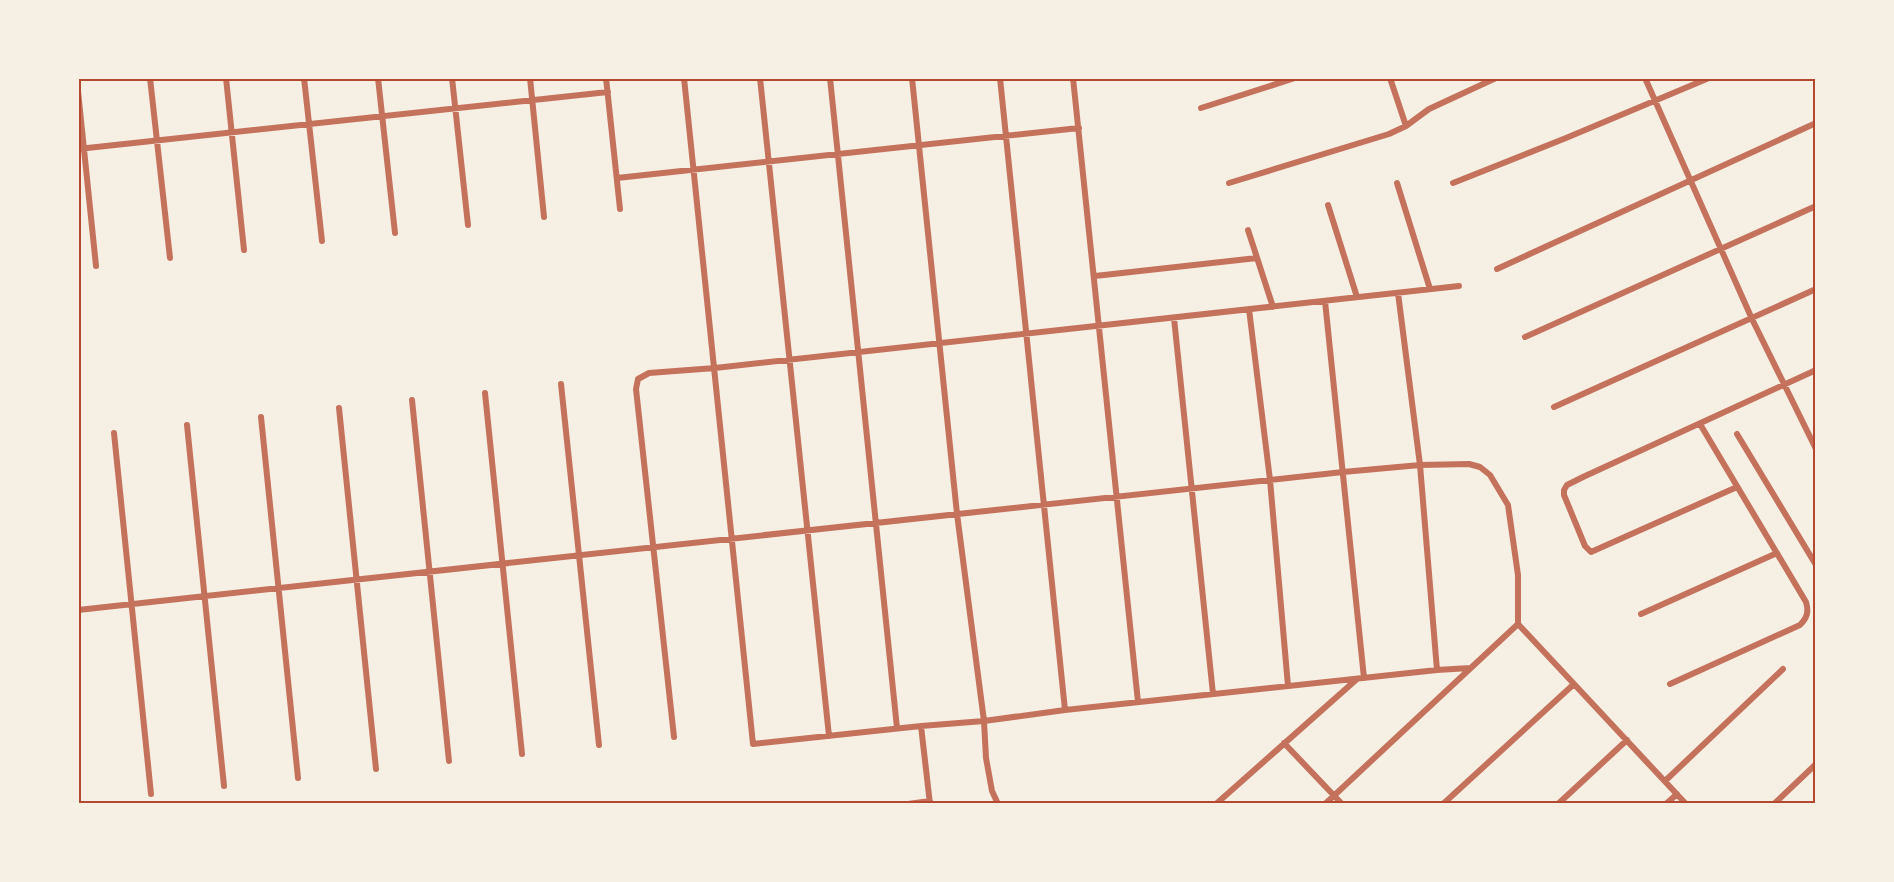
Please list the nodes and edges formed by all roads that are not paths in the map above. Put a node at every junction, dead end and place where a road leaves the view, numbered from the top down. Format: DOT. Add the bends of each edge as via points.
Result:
graph roads {
  1 [pos="150,78"];
  2 [pos="226,78"];
  3 [pos="304,78"];
  4 [pos="378,78"];
  5 [pos="452,78"];
  6 [pos="530,78"];
  7 [pos="606,78"];
  8 [pos="684,78"];
  9 [pos="760,78"];
  10 [pos="830,78"];
  11 [pos="912,78"];
  12 [pos="1000,78"];
  13 [pos="1073,78"];
  14 [pos="1294,78"];
  15 [pos="1390,78"];
  16 [pos="1496,78"];
  17 [pos="1645,78"];
  18 [pos="1708,78"];
  19 [pos="78,91"];
  20 [pos="608,92"];
  21 [pos="532,100"];
  22 [pos="1656,101"];
  23 [pos="456,108"];
  24 [pos="1201,108"];
  25 [pos="383,116"];
  26 [pos="1816,123"];
  27 [pos="309,124"];
  28 [pos="1406,126"];
  29 [pos="1079,128"];
  30 [pos="232,133"];
  31 [pos="1006,136"];
  32 [pos="157,141"];
  33 [pos="919,145"];
  34 [pos="81,149"];
  35 [pos="838,154"];
  36 [pos="770,161"];
  37 [pos="694,170"];
  38 [pos="617,178"];
  39 [pos="1691,179"];
  40 [pos="1229,183"];
  41 [pos="1397,183"];
  42 [pos="1453,183"];
  43 [pos="1328,205"];
  44 [pos="1816,206"];
  45 [pos="620,209"];
  46 [pos="544,217"];
  47 [pos="468,225"];
  48 [pos="1248,230"];
  49 [pos="394,233"];
  50 [pos="322,241"];
  51 [pos="1721,249"];
  52 [pos="244,250"];
  53 [pos="170,258"];
  54 [pos="1257,258"];
  55 [pos="96,266"];
  56 [pos="1497,269"];
  57 [pos="1095,276"];
  58 [pos="1459,286"];
  59 [pos="1430,289"];
  60 [pos="1816,289"];
  61 [pos="1398,293"];
  62 [pos="1357,297"];
  63 [pos="1325,301"];
  64 [pos="1273,307"];
  65 [pos="1249,309"];
  66 [pos="1174,318"];
  67 [pos="1752,319"];
  68 [pos="1100,326"];
  69 [pos="1027,334"];
  70 [pos="1525,337"];
  71 [pos="940,343"];
  72 [pos="858,352"];
  73 [pos="790,359"];
  74 [pos="714,368"];
  75 [pos="1816,370"];
  76 [pos="561,384"];
  77 [pos="1783,385"];
  78 [pos="485,393"];
  79 [pos="412,400"];
  80 [pos="1554,407"];
  81 [pos="339,408"];
  82 [pos="261,417"];
  83 [pos="1700,424"];
  84 [pos="187,425"];
  85 [pos="114,433"];
  86 [pos="1737,434"];
  87 [pos="1816,449"];
  88 [pos="1420,465"];
  89 [pos="1342,472"];
  90 [pos="1270,480"];
  91 [pos="1737,487"];
  92 [pos="1192,489"];
  93 [pos="1118,497"];
  94 [pos="1045,505"];
  95 [pos="957,514"];
  96 [pos="876,523"];
  97 [pos="808,531"];
  98 [pos="732,539"];
  99 [pos="655,547"];
  100 [pos="1777,553"];
  101 [pos="579,556"];
  102 [pos="503,564"];
  103 [pos="1816,565"];
  104 [pos="430,572"];
  105 [pos="357,580"];
  106 [pos="279,588"];
  107 [pos="205,596"];
  108 [pos="132,604"];
  109 [pos="78,610"];
  110 [pos="1641,615"];
  111 [pos="1518,624"];
  112 [pos="1470,668"];
  113 [pos="1783,669"];
  114 [pos="1437,670"];
  115 [pos="1360,678"];
  116 [pos="1574,684"];
  117 [pos="1670,684"];
  118 [pos="1288,686"];
  119 [pos="1213,694"];
  120 [pos="1138,702"];
  121 [pos="1065,710"];
  122 [pos="984,721"];
  123 [pos="921,726"];
  124 [pos="897,728"];
  125 [pos="829,736"];
  126 [pos="674,737"];
  127 [pos="1627,740"];
  128 [pos="1284,742"];
  129 [pos="598,745"];
  130 [pos="522,754"];
  131 [pos="449,761"];
  132 [pos="1816,764"];
  133 [pos="376,770"];
  134 [pos="298,778"];
  135 [pos="1665,781"];
  136 [pos="224,786"];
  137 [pos="151,794"];
  138 [pos="1677,794"];
  139 [pos="1334,796"];
  140 [pos="930,803"];
  141 [pos="908,804"];
  142 [pos="998,804"];
  143 [pos="1216,804"];
  144 [pos="1325,804"];
  145 [pos="1342,804"];
  146 [pos="1443,804"];
  147 [pos="1558,804"];
  148 [pos="1666,804"];
  149 [pos="1686,804"];
  150 [pos="1774,804"];
  1 -- 32 [label="street"];
  2 -- 30 [label="street"];
  3 -- 27 [label="street"];
  4 -- 25 [label="street"];
  5 -- 23 [label="street"];
  6 -- 21 [label="street"];
  7 -- 20 [label="street"];
  8 -- 37 [label="street"];
  9 -- 36 [label="street"];
  10 -- 35 [label="street"];
  11 -- 33 [label="street"];
  12 -- 31 [label="street"];
  13 -- 29 [label="street"];
  14 -- 24 [label="street"];
  15 -- 28 [label="street"];
  16 -- 28 [label="street" via="1429,109"];
  17 -- 22 [label="street"];
  18 -- 22 [label="street"];
  19 -- 34 [label="street"];
  20 -- 21 [label="street"];
  20 -- 38 [label="street"];
  21 -- 23 [label="street"];
  21 -- 46 [label="street"];
  22 -- 39 [label="street"];
  22 -- 42 [label="street"];
  23 -- 25 [label="street"];
  23 -- 47 [label="street"];
  25 -- 27 [label="street"];
  25 -- 49 [label="street"];
  26 -- 39 [label="street"];
  27 -- 30 [label="street"];
  27 -- 50 [label="street"];
  28 -- 40 [label="street"];
  29 -- 31 [label="street"];
  29 -- 57 [label="street"];
  30 -- 32 [label="street"];
  30 -- 52 [label="street"];
  31 -- 33 [label="street"];
  31 -- 69 [label="street"];
  32 -- 34 [label="street"];
  32 -- 53 [label="street"];
  33 -- 35 [label="street"];
  33 -- 71 [label="street"];
  34 -- 55 [label="street"];
  35 -- 36 [label="street"];
  35 -- 72 [label="street"];
  36 -- 37 [label="street"];
  36 -- 73 [label="street"];
  37 -- 38 [label="street"];
  37 -- 74 [label="street"];
  38 -- 45 [label="street"];
  39 -- 51 [label="street"];
  39 -- 56 [label="street"];
  41 -- 59 [label="street"];
  43 -- 62 [label="street"];
  44 -- 51 [label="street"];
  48 -- 54 [label="street"];
  51 -- 67 [label="street"];
  51 -- 70 [label="street"];
  54 -- 57 [label="street"];
  54 -- 64 [label="street"];
  57 -- 68 [label="street"];
  58 -- 59 [label="street"];
  59 -- 61 [label="street"];
  60 -- 67 [label="street"];
  61 -- 62 [label="street"];
  61 -- 88 [label="street"];
  62 -- 63 [label="street"];
  63 -- 64 [label="street"];
  63 -- 89 [label="street"];
  64 -- 65 [label="street"];
  65 -- 66 [label="street"];
  65 -- 90 [label="street"];
  66 -- 68 [label="street"];
  66 -- 92 [label="street"];
  67 -- 77 [label="street"];
  67 -- 80 [label="street"];
  68 -- 69 [label="street"];
  68 -- 93 [label="street"];
  69 -- 71 [label="street"];
  69 -- 94 [label="street"];
  71 -- 72 [label="street"];
  71 -- 95 [label="street"];
  72 -- 73 [label="street"];
  72 -- 96 [label="street"];
  73 -- 74 [label="street"];
  73 -- 97 [label="street"];
  74 -- 98 [label="street"];
  74 -- 99 [label="street" via="650,373 638,379"];
  75 -- 77 [label="street"];
  76 -- 101 [label="street"];
  77 -- 83 [label="street"];
  77 -- 87 [label="street"];
  78 -- 102 [label="street"];
  79 -- 104 [label="street"];
  81 -- 105 [label="street"];
  82 -- 106 [label="street"];
  83 -- 91 [label="street"];
  83 -- 91 [label="street" via="1568,485 1564,495 1585,546 1596,551"];
  84 -- 107 [label="street"];
  85 -- 108 [label="street"];
  86 -- 103 [label="street"];
  88 -- 89 [label="street"];
  88 -- 111 [label="street" via="1469,464 1480,467 1497,485 1508,505 1518,575"];
  88 -- 114 [label="street"];
  89 -- 90 [label="street"];
  89 -- 115 [label="street"];
  90 -- 92 [label="street"];
  90 -- 118 [label="street"];
  91 -- 100 [label="street"];
  92 -- 93 [label="street"];
  92 -- 119 [label="street"];
  93 -- 94 [label="street"];
  93 -- 120 [label="street"];
  94 -- 95 [label="street"];
  94 -- 121 [label="street"];
  95 -- 96 [label="street"];
  95 -- 122 [label="street"];
  96 -- 97 [label="street"];
  96 -- 124 [label="street"];
  97 -- 98 [label="street"];
  97 -- 125 [label="street"];
  98 -- 99 [label="street"];
  98 -- 125 [label="street" via="753,744"];
  99 -- 101 [label="street"];
  99 -- 126 [label="street"];
  100 -- 110 [label="street"];
  100 -- 117 [label="street" via="1806,602 1806,619"];
  101 -- 102 [label="street"];
  101 -- 129 [label="street"];
  102 -- 104 [label="street"];
  102 -- 130 [label="street"];
  104 -- 105 [label="street"];
  104 -- 131 [label="street"];
  105 -- 106 [label="street"];
  105 -- 133 [label="street"];
  106 -- 107 [label="street"];
  106 -- 134 [label="street"];
  107 -- 108 [label="street"];
  107 -- 136 [label="street"];
  108 -- 109 [label="street"];
  108 -- 137 [label="street"];
  111 -- 112 [label="street"];
  111 -- 116 [label="street"];
  112 -- 114 [label="street"];
  112 -- 139 [label="street"];
  113 -- 135 [label="street"];
  114 -- 115 [label="street"];
  115 -- 118 [label="street"];
  115 -- 128 [label="street"];
  116 -- 127 [label="street"];
  116 -- 146 [label="street"];
  118 -- 119 [label="street"];
  119 -- 120 [label="street"];
  120 -- 121 [label="street"];
  121 -- 122 [label="street"];
  122 -- 123 [label="street"];
  122 -- 142 [label="street" via="986,758"];
  123 -- 124 [label="street"];
  123 -- 140 [label="street"];
  124 -- 125 [label="street"];
  127 -- 135 [label="street"];
  127 -- 147 [label="street"];
  128 -- 139 [label="street"];
  128 -- 143 [label="street"];
  132 -- 150 [label="street"];
  135 -- 138 [label="street"];
  138 -- 148 [label="street"];
  138 -- 149 [label="street"];
  139 -- 144 [label="street"];
  139 -- 145 [label="street"];
  140 -- 141 [label="street"];
}
